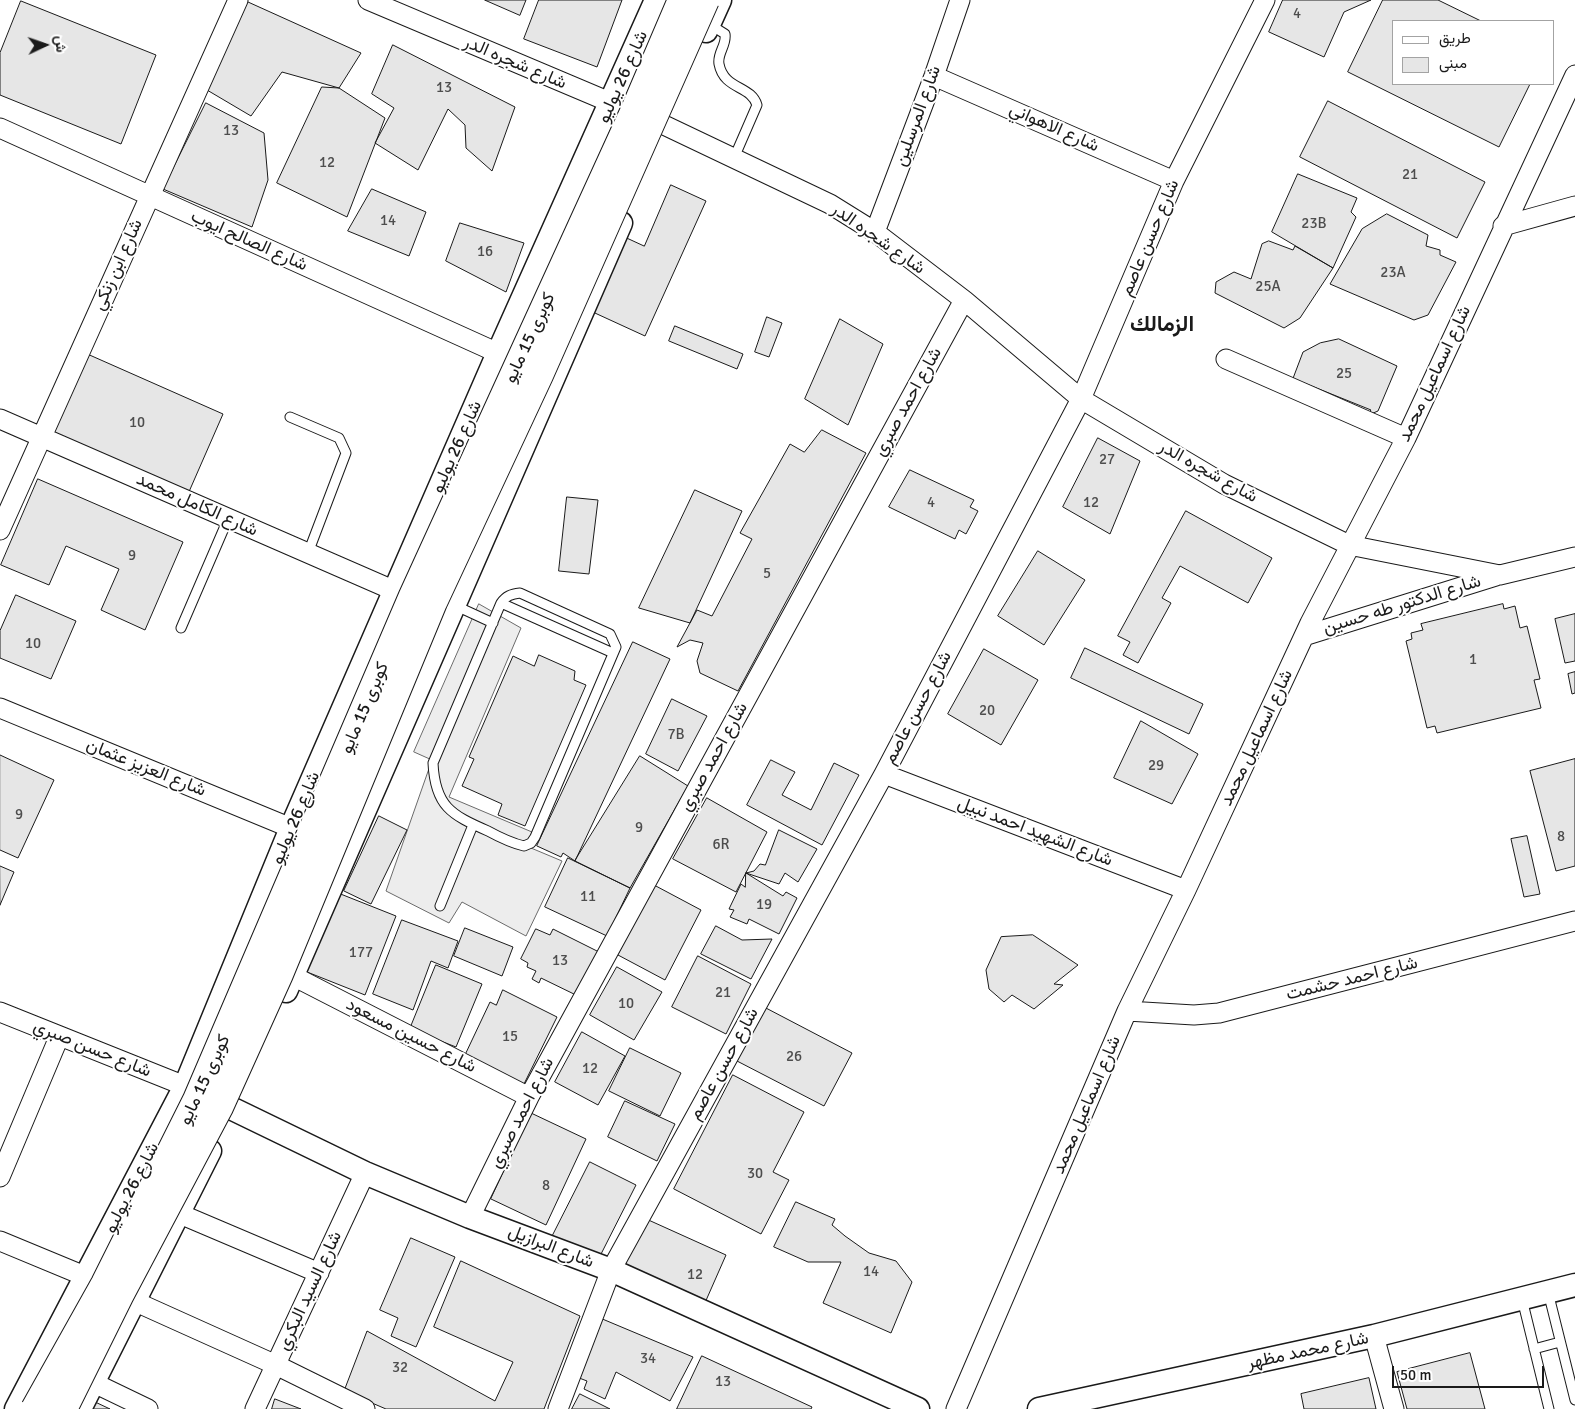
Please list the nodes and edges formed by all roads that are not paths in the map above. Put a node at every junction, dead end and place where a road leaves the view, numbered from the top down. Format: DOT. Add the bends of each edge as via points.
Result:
graph roads {
  1 [pos="238,0"];
  2 [pos="368,0"];
  3 [pos="656,0"];
  4 [pos="682,0"];
  5 [pos="720,0"];
  6 [pos="960,0"];
  7 [pos="1265,0"];
  8 [pos="707,12"];
  9 [pos="1575,75"];
  10 [pos="934,76"];
  11 [pos="612,104"];
  12 [pos="664,125"];
  13 [pos="0,128"];
  14 [pos="734,158"];
  15 [pos="1174,181"];
  16 [pos="149,196"];
  17 [pos="1575,206"];
  18 [pos="1503,226"];
  19 [pos="875,232"];
  20 [pos="964,300"];
  21 [pos="498,352"];
  22 [pos="1226,359"];
  23 [pos="1081,399"];
  24 [pos="290,416"];
  25 [pos="0,420"];
  26 [pos="40,437"];
  27 [pos="1406,438"];
  28 [pos="228,518"];
  29 [pos="0,530"];
  30 [pos="1349,545"];
  31 [pos="308,553"];
  32 [pos="1575,557"];
  33 [pos="1500,574"];
  34 [pos="395,591"];
  35 [pos="501,603"];
  36 [pos="454,605"];
  37 [pos="493,623"];
  38 [pos="181,628"];
  39 [pos="1307,629"];
  40 [pos="613,654"];
  41 [pos="0,708"];
  42 [pos="884,774"];
  43 [pos="473,825"];
  44 [pos="292,828"];
  45 [pos="1186,890"];
  46 [pos="440,906"];
  47 [pos="1575,921"];
  48 [pos="293,976"];
  49 [pos="1127,1011"];
  50 [pos="0,1012"];
  51 [pos="59,1037"];
  52 [pos="185,1086"];
  53 [pos="529,1097"];
  54 [pos="231,1108"];
  55 [pos="365,1173"];
  56 [pos="0,1178"];
  57 [pos="180,1214"];
  58 [pos="470,1217"];
  59 [pos="0,1241"];
  60 [pos="611,1270"];
  61 [pos="319,1273"];
  62 [pos="87,1277"];
  63 [pos="1575,1285"];
  64 [pos="1548,1292"];
  65 [pos="1522,1299"];
  66 [pos="136,1302"];
  67 [pos="1374,1336"];
  68 [pos="1560,1342"];
  69 [pos="1534,1349"];
  70 [pos="276,1365"];
  71 [pos="94,1383"];
  72 [pos="1575,1400"];
  73 [pos="1109,1402"];
  74 [pos="16,1409"];
  75 [pos="35,1409"];
  76 [pos="63,1409"];
  77 [pos="80,1409"];
  78 [pos="148,1409"];
  79 [pos="255,1409"];
  80 [pos="365,1409"];
  81 [pos="558,1409"];
  82 [pos="918,1409"];
  83 [pos="956,1409"];
  84 [pos="1039,1409"];
  85 [pos="1394,1409"];
  86 [pos="1549,1409"];
  1 -- 16 [label="street, شارع ابن زنكي"];
  2 -- 11 [label="street, شارع شجره الدر"];
  3 -- 11 [label="street, شارع 26 يوليو"];
  4 -- 75 [label="highway, كوبرى 15 مايو, bridge" via="635,110 412,596 197,1100 105,1284"];
  5 -- 8 [label="street"];
  6 -- 10 [label="street, شارع المرسلين"];
  7 -- 15 [label="street, شارع حسن عاصم"];
  8 -- 12 [label="street"];
  8 -- 14 [label="lane" via="725,34 719,59 726,79 751,94 757,105"];
  8 -- 76 [label="highway, كوبرى 15 مايو, bridge" via="434,602 279,974 219,1107"];
  9 -- 18 [label="street, شارع اسماعيل محمد"];
  10 -- 15 [label="street, شارع الاهواني"];
  10 -- 19 [label="street, شارع المرسلين"];
  11 -- 12 [label="street, شارع شجره الدر"];
  11 -- 21 [label="street, شارع 26 يوليو"];
  12 -- 14 [label="street, شارع شجره الدر"];
  12 -- 36 [label="street"];
  13 -- 16 [label="street, شارع الصالح ايوب"];
  14 -- 19 [label="street, شارع شجره الدر" via="830,204"];
  15 -- 23 [label="street, شارع حسن عاصم"];
  16 -- 21 [label="street, شارع الصالح ايوب"];
  16 -- 26 [label="street, شارع ابن زنكي"];
  17 -- 18 [label="street"];
  18 -- 27 [label="street, شارع اسماعيل محمد"];
  19 -- 20 [label="street, شارع شجره الدر"];
  20 -- 23 [label="street, شارع شجره الدر"];
  20 -- 53 [label="street, شارع احمد صبري"];
  21 -- 34 [label="street, شارع 26 يوليو"];
  22 -- 27 [label="street"];
  23 -- 30 [label="street, شارع شجره الدر" via="1224,484"];
  23 -- 42 [label="street, شارع حسن عاصم"];
  24 -- 31 [label="lane" via="339,438 346,453"];
  25 -- 26 [label="street, شارع الكامل محمد"];
  26 -- 28 [label="street, شارع الكامل محمد"];
  26 -- 29 [label="street, شارع ابن زنكي"];
  27 -- 30 [label="street, شارع اسماعيل محمد"];
  28 -- 31 [label="street, شارع الكامل محمد"];
  28 -- 38 [label="lane"];
  30 -- 33 [label="street, شارع الدكتور طه حسين"];
  30 -- 39 [label="street, شارع اسماعيل محمد"];
  31 -- 34 [label="street, شارع الكامل محمد"];
  32 -- 33 [label="street, شارع الدكتور طه حسين"];
  33 -- 39 [label="street, شارع الدكتور طه حسين"];
  34 -- 44 [label="street, شارع 26 يوليو"];
  35 -- 37 [label="lane"];
  35 -- 40 [label="lane"];
  35 -- 40 [label="lane" via="512,594 520,594 610,634 616,647"];
  36 -- 37 [label="lane"];
  36 -- 48 [label="street"];
  37 -- 43 [label="lane" via="433,763 434,783 442,801 455,816"];
  39 -- 45 [label="street, شارع اسماعيل محمد"];
  40 -- 43 [label="lane" via="531,843 517,844"];
  41 -- 44 [label="street, شارع العزيز عثمان"];
  42 -- 45 [label="street, شارع الشهيد احمد نبيل"];
  42 -- 60 [label="street, شارع حسن عاصم"];
  43 -- 46 [label="lane"];
  44 -- 52 [label="street, شارع 26 يوليو"];
  45 -- 49 [label="street, شارع اسماعيل محمد"];
  47 -- 49 [label="street, شارع احمد حشمت" via="1219,1013 1194,1015"];
  48 -- 53 [label="street, شارع حسين مسعود"];
  48 -- 54 [label="street"];
  49 -- 83 [label="street, شارع اسماعيل محمد"];
  50 -- 51 [label="street, شارع حسن صبري"];
  51 -- 52 [label="street, شارع حسن صبري"];
  51 -- 56 [label="street"];
  52 -- 54 [label="street, شارع البرازيل"];
  52 -- 62 [label="street, شارع 26 يوليو"];
  53 -- 58 [label="street, شارع احمد صبري"];
  54 -- 55 [label="street, شارع البرازيل"];
  54 -- 57 [label="street"];
  55 -- 58 [label="street, شارع البرازيل"];
  55 -- 61 [label="street, شارع السيد البكري"];
  57 -- 61 [label="street"];
  57 -- 66 [label="street"];
  58 -- 60 [label="street, شارع البرازيل"];
  59 -- 62 [label="street"];
  60 -- 81 [label="street, شارع حسن عاصم"];
  60 -- 82 [label="street, شارع البرازيل"];
  61 -- 70 [label="street, شارع السيد البكري"];
  62 -- 74 [label="street, شارع 26 يوليو"];
  63 -- 64 [label="street, شارع محمد مظهر"];
  64 -- 65 [label="street, شارع محمد مظهر"];
  64 -- 68 [label="lane"];
  65 -- 67 [label="street, شارع محمد مظهر"];
  65 -- 69 [label="lane"];
  66 -- 70 [label="street"];
  66 -- 71 [label="street"];
  67 -- 73 [label="street, شارع محمد مظهر"];
  67 -- 85 [label="street"];
  68 -- 69 [label="lane"];
  68 -- 72 [label="lane"];
  69 -- 86 [label="lane"];
  70 -- 79 [label="street, شارع السيد البكري"];
  70 -- 80 [label="street"];
  71 -- 77 [label="street"];
  71 -- 78 [label="street"];
  73 -- 84 [label="street, شارع محمد مظهر"];
}
